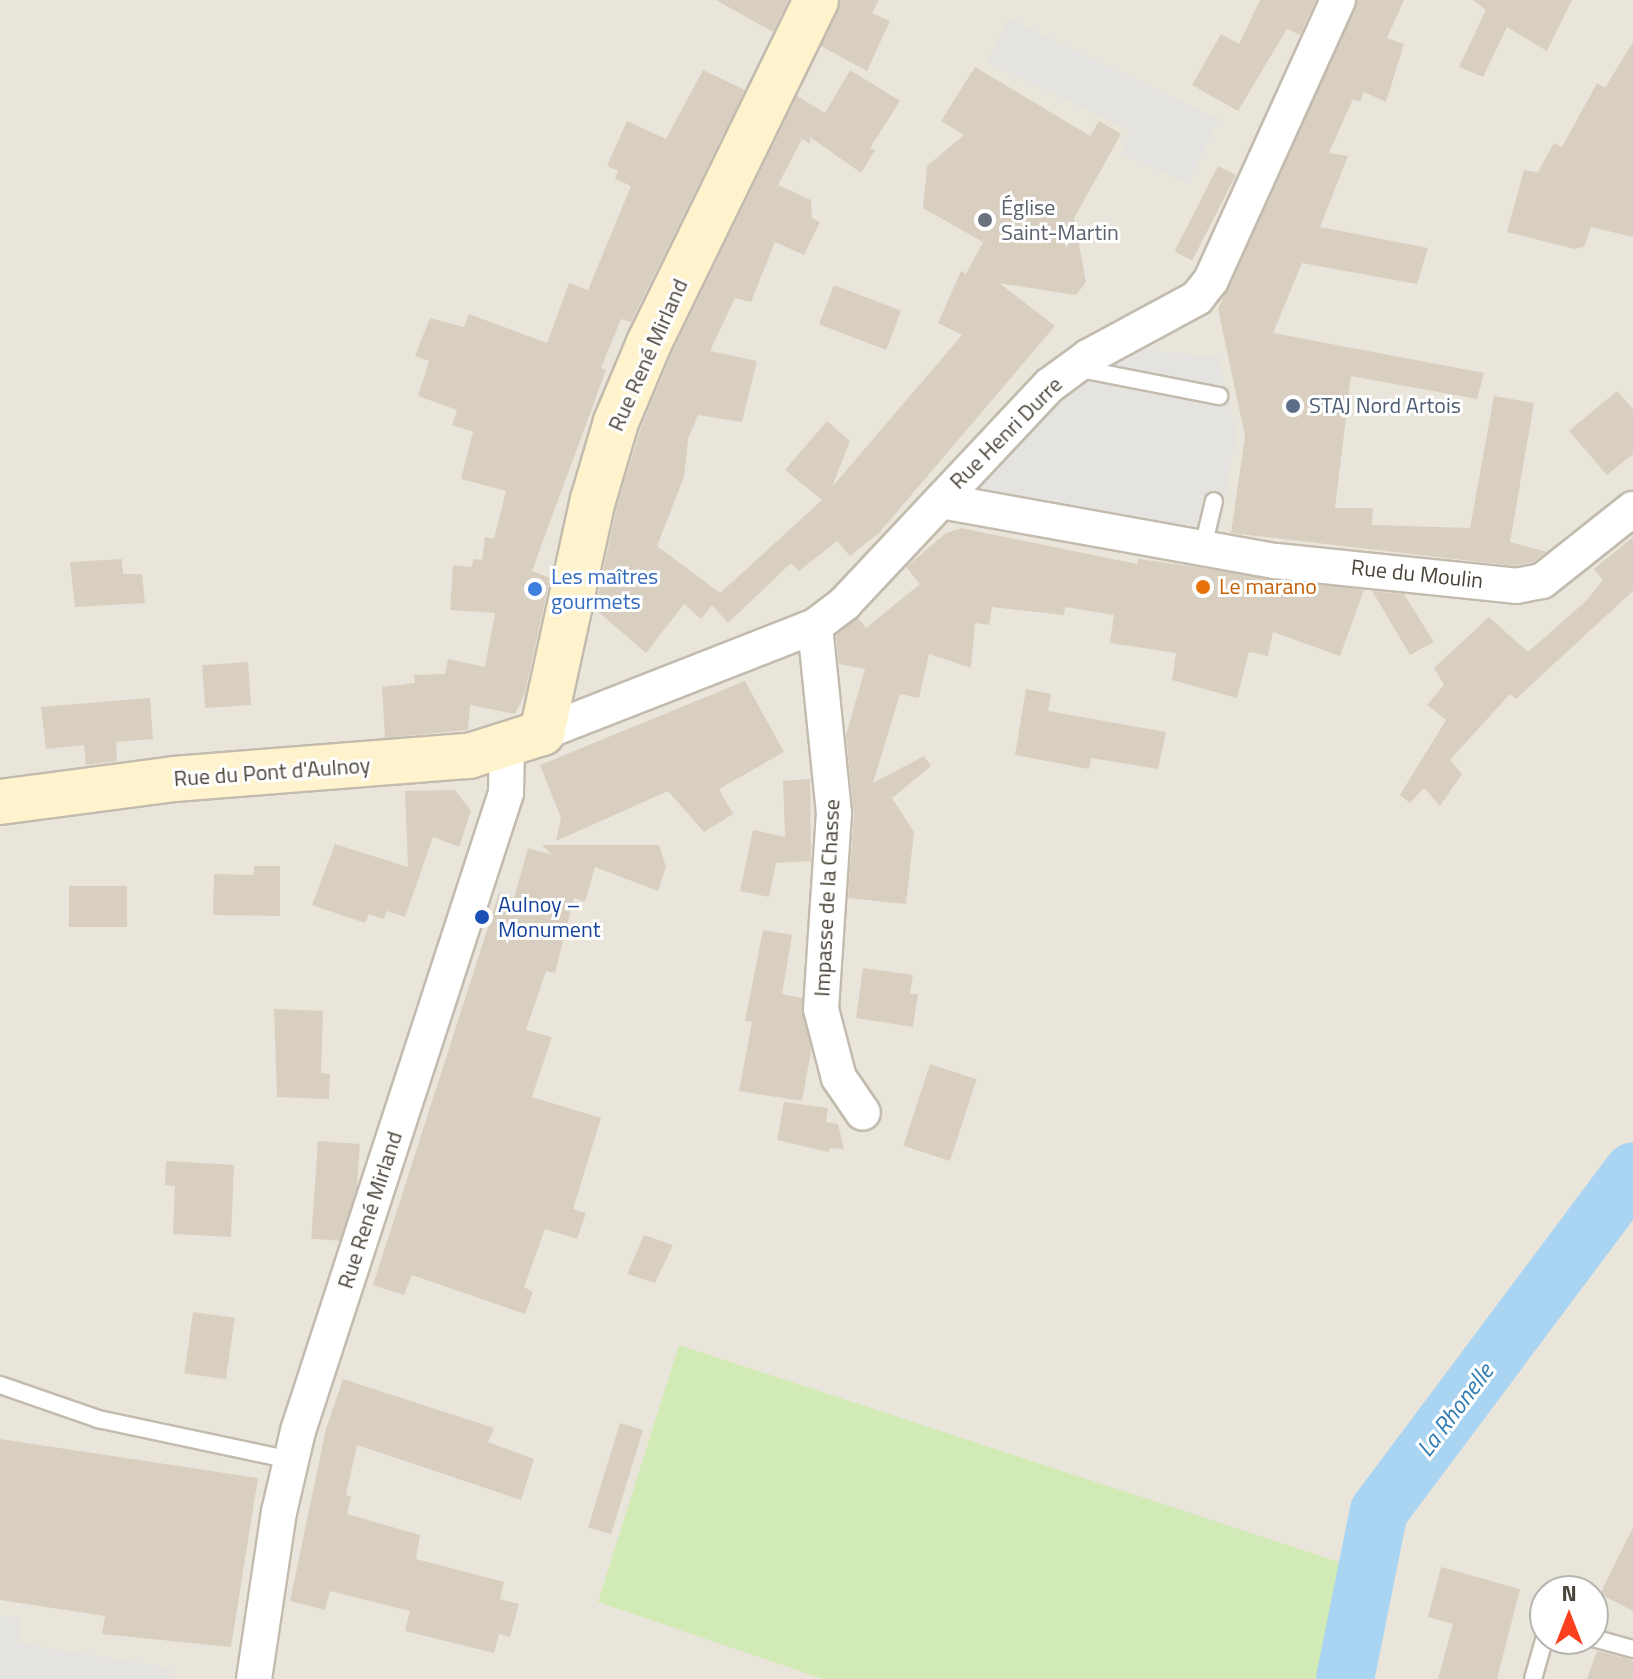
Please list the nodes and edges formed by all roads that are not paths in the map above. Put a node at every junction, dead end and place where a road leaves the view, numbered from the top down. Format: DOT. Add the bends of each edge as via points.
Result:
graph roads {
  1 [pos="816,0"];
  2 [pos="1338,0"];
  3 [pos="1073,368"];
  4 [pos="1219,396"];
  5 [pos="941,501"];
  6 [pos="1214,501"];
  7 [pos="1633,509"];
  8 [pos="1203,547"];
  9 [pos="815,626"];
  10 [pos="524,740"];
  11 [pos="0,802"];
  12 [pos="863,1113"];
  13 [pos="0,1385"];
  14 [pos="291,1460"];
  15 [pos="1609,1642"];
  16 [pos="1633,1649"];
  17 [pos="1540,1655"];
  18 [pos="254,1679"];
  19 [pos="1533,1679"];
  1 -- 10 [label="street, Rue René Mirland" via="653,334 616,422"];
  2 -- 3 [label="street, Rue Henri Durre" via="1205,290 1172,315"];
  3 -- 4 [label="lane"];
  3 -- 5 [label="street, Rue Henri Durre" via="1034,399"];
  5 -- 8 [label="street, Rue du Moulin"];
  5 -- 9 [label="street, Rue Henri Durre" via="845,603"];
  6 -- 8 [label="lane"];
  7 -- 8 [label="street, Rue du Moulin" via="1542,581 1526,586 1297,564"];
  9 -- 10 [label="street, Rue Henri Durre"];
  9 -- 12 [label="street, Impasse de la Chasse" via="834,813 821,1009 839,1078"];
  10 -- 11 [label="street, Rue du Pont d'Aulnoy" via="444,759 142,782"];
  10 -- 14 [label="street, Rue René Mirland"];
  13 -- 14 [label="lane" via="98,1419"];
  14 -- 18 [label="street, Rue René Mirland"];
  15 -- 16 [label="lane"];
  17 -- 19 [label="lane"];
}
